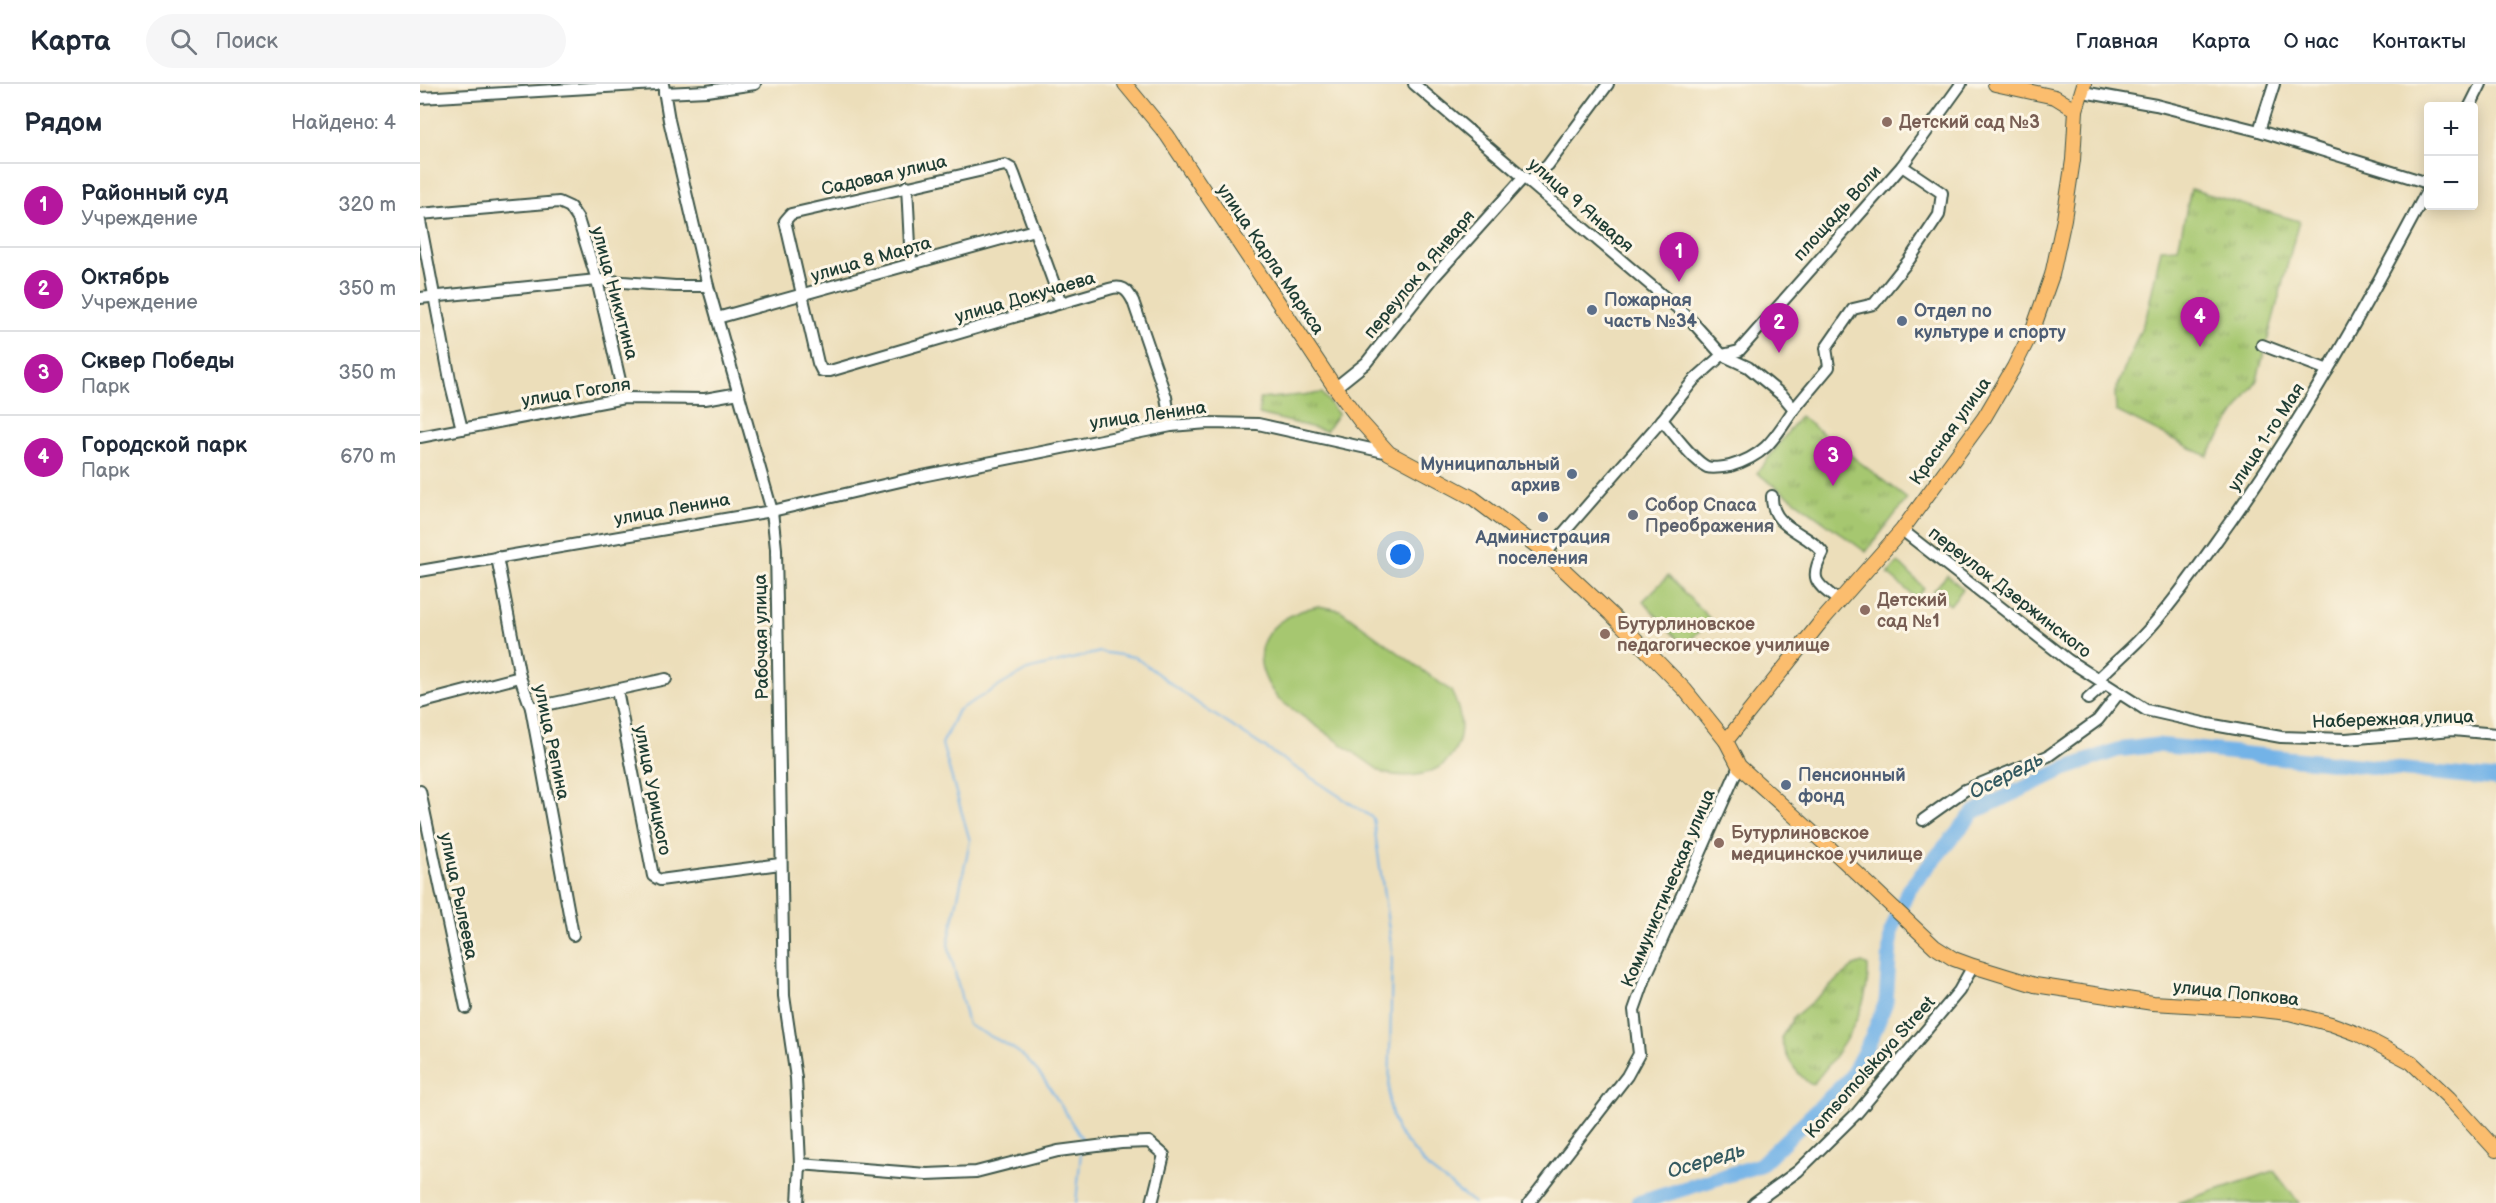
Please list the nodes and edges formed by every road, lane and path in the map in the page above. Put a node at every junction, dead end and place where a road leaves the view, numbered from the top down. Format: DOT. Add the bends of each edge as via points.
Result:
graph roads {
  1 [pos="656,84"];
  2 [pos="755,84"];
  3 [pos="1125,84"];
  4 [pos="1414,84"];
  5 [pos="1608,84"];
  6 [pos="1961,84"];
  7 [pos="1995,84"];
  8 [pos="2274,84"];
  9 [pos="2481,84"];
  10 [pos="664,88"];
  11 [pos="2083,88"];
  12 [pos="420,98"];
  13 [pos="2472,102"];
  14 [pos="2076,110"];
  15 [pos="2259,131"];
  16 [pos="1902,166"];
  17 [pos="1526,179"];
  18 [pos="2424,182"];
  19 [pos="907,186"];
  20 [pos="2424,196"];
  21 [pos="420,214"];
  22 [pos="420,221"];
  23 [pos="1034,230"];
  24 [pos="911,265"];
  25 [pos="597,280"];
  26 [pos="708,286"];
  27 [pos="801,295"];
  28 [pos="435,297"];
  29 [pos="420,298"];
  30 [pos="1061,303"];
  31 [pos="717,318"];
  32 [pos="2262,345"];
  33 [pos="1722,355"];
  34 [pos="2328,370"];
  35 [pos="830,371"];
  36 [pos="1336,387"];
  37 [pos="739,393"];
  38 [pos="624,398"];
  39 [pos="1794,409"];
  40 [pos="1662,420"];
  41 [pos="1171,426"];
  42 [pos="462,429"];
  43 [pos="420,437"];
  44 [pos="1389,453"];
  45 [pos="1772,496"];
  46 [pos="772,511"];
  47 [pos="1902,530"];
  48 [pos="1546,553"];
  49 [pos="497,557"];
  50 [pos="420,571"];
  51 [pos="1839,601"];
  52 [pos="520,677"];
  53 [pos="666,679"];
  54 [pos="2101,681"];
  55 [pos="617,690"];
  56 [pos="2119,693"];
  57 [pos="2088,699"];
  58 [pos="420,704"];
  59 [pos="531,708"];
  60 [pos="2496,734"];
  61 [pos="1726,741"];
  62 [pos="1738,766"];
  63 [pos="420,791"];
  64 [pos="1923,820"];
  65 [pos="780,864"];
  66 [pos="573,934"];
  67 [pos="1935,947"];
  68 [pos="1972,966"];
  69 [pos="466,1008"];
  70 [pos="2496,1150"];
  71 [pos="800,1164"];
  72 [pos="798,1203"];
  73 [pos="1152,1203"];
  74 [pos="1529,1203"];
  75 [pos="1754,1203"];
  1 -- 12 [label="street"];
  2 -- 10 [label="street" via="707,91"];
  3 -- 36 [label="main road, улица Карла Маркса" via="1172,142"];
  4 -- 17 [label="street, улица 9 Января"];
  5 -- 17 [label="street, переулок 9 Января" via="1548,165"];
  6 -- 16 [label="street"];
  7 -- 14 [label="main road" via="2055,97"];
  8 -- 15 [label="street"];
  9 -- 13 [label="street"];
  10 -- 26 [label="street, Рабочая улица"];
  11 -- 14 [label="main road, Красная улица"];
  11 -- 15 [label="street"];
  14 -- 47 [label="main road, Красная улица" via="2064,219 2052,275 2033,329 1984,418"];
  15 -- 18 [label="street"];
  16 -- 33 [label="street, площадь Воли" via="1739,351"];
  16 -- 39 [label="street, площадь Воли" via="1942,193 1939,215 1874,304 1853,309 1826,348 1828,367"];
  17 -- 33 [label="street, улица 9 Января" via="1688,317"];
  17 -- 36 [label="street, переулок 9 Января" via="1435,276 1366,363"];
  19 -- 23 [label="street, Садовая улица" via="1005,165 1012,169"];
  19 -- 24 [label="street"];
  19 -- 27 [label="street, Садовая улица" via="787,217"];
  20 -- 34 [label="street, улица 1-го Мая"];
  21 -- 25 [label="street, улица Никитина" via="565,204 578,219"];
  22 -- 28 [label="street"];
  23 -- 24 [label="street, улица 8 Марта"];
  23 -- 30 [label="street, Садовая улица"];
  24 -- 27 [label="street, улица 8 Марта"];
  25 -- 26 [label="street"];
  25 -- 28 [label="street"];
  25 -- 38 [label="street, улица Никитина"];
  26 -- 31 [label="street, Рабочая улица"];
  27 -- 31 [label="street, улица 8 Марта"];
  27 -- 35 [label="street, Садовая улица" via="819,366 822,371"];
  28 -- 29 [label="street"];
  28 -- 42 [label="street"];
  30 -- 35 [label="street, улица Докучаева"];
  30 -- 41 [label="street, улица Докучаева" via="1116,287 1126,289 1166,397"];
  31 -- 37 [label="street, Рабочая улица"];
  32 -- 34 [label="street"];
  33 -- 39 [label="street" via="1748,367"];
  33 -- 40 [label="street, площадь Воли" via="1693,381"];
  34 -- 54 [label="street, улица 1-го Мая" via="2259,481 2206,555"];
  36 -- 44 [label="main road, улица Карла Маркса"];
  37 -- 38 [label="street, улица Гоголя" via="705,399"];
  37 -- 46 [label="street, Рабочая улица"];
  38 -- 42 [label="street, улица Гоголя"];
  39 -- 40 [label="street, площадь Воли" via="1762,451 1726,467 1709,468 1698,460"];
  40 -- 48 [label="street, площадь Воли"];
  41 -- 44 [label="street, улица Ленина" via="1258,424"];
  41 -- 46 [label="street, улица Ленина"];
  42 -- 43 [label="street, улица Гоголя"];
  44 -- 48 [label="main road, улица Ленина" via="1473,498"];
  45 -- 51 [label="street" via="1773,512 1779,519 1823,553 1814,570 1815,579"];
  46 -- 49 [label="street, улица Ленина"];
  46 -- 65 [label="street, Рабочая улица" via="776,549"];
  47 -- 51 [label="main road, Красная улица"];
  47 -- 54 [label="street, переулок Дзержинского" via="2068,660"];
  48 -- 61 [label="main road, улица Ленина" via="1685,690"];
  49 -- 50 [label="street, улица Ленина"];
  49 -- 52 [label="street, улица Репина"];
  51 -- 61 [label="main road, Красная улица"];
  52 -- 58 [label="street"];
  52 -- 59 [label="street, улица Репина"];
  53 -- 55 [label="street"];
  54 -- 56 [label="street, Набережная улица"];
  54 -- 57 [label="street, улица 1-го Мая"];
  55 -- 59 [label="street"];
  55 -- 65 [label="street, улица Урицкого" via="653,876 660,880"];
  56 -- 60 [label="street, Набережная улица" via="2146,710 2281,737 2346,740 2453,730"];
  56 -- 64 [label="street" via="2098,720 2048,756 1965,790"];
  59 -- 66 [label="street, улица Репина"];
  61 -- 62 [label="main road, улица Ленина"];
  62 -- 67 [label="main road, улица Ленина"];
  62 -- 74 [label="street, Коммунистическая улица" via="1634,1010 1639,1054 1627,1076"];
  63 -- 69 [label="street, улица Рылеева"];
  65 -- 71 [label="street, Рабочая улица" via="784,996 796,1078"];
  67 -- 68 [label="main road, улица Попкова"];
  68 -- 70 [label="main road, улица Попкова" via="2103,997 2289,1013 2331,1024 2410,1062"];
  68 -- 75 [label="street, Komsomolskaya Street" via="1959,992 1857,1113 1798,1171"];
  71 -- 72 [label="street, Рабочая улица"];
  71 -- 73 [label="street" via="927,1174 976,1172 1058,1151 1149,1142 1164,1155"];
}
